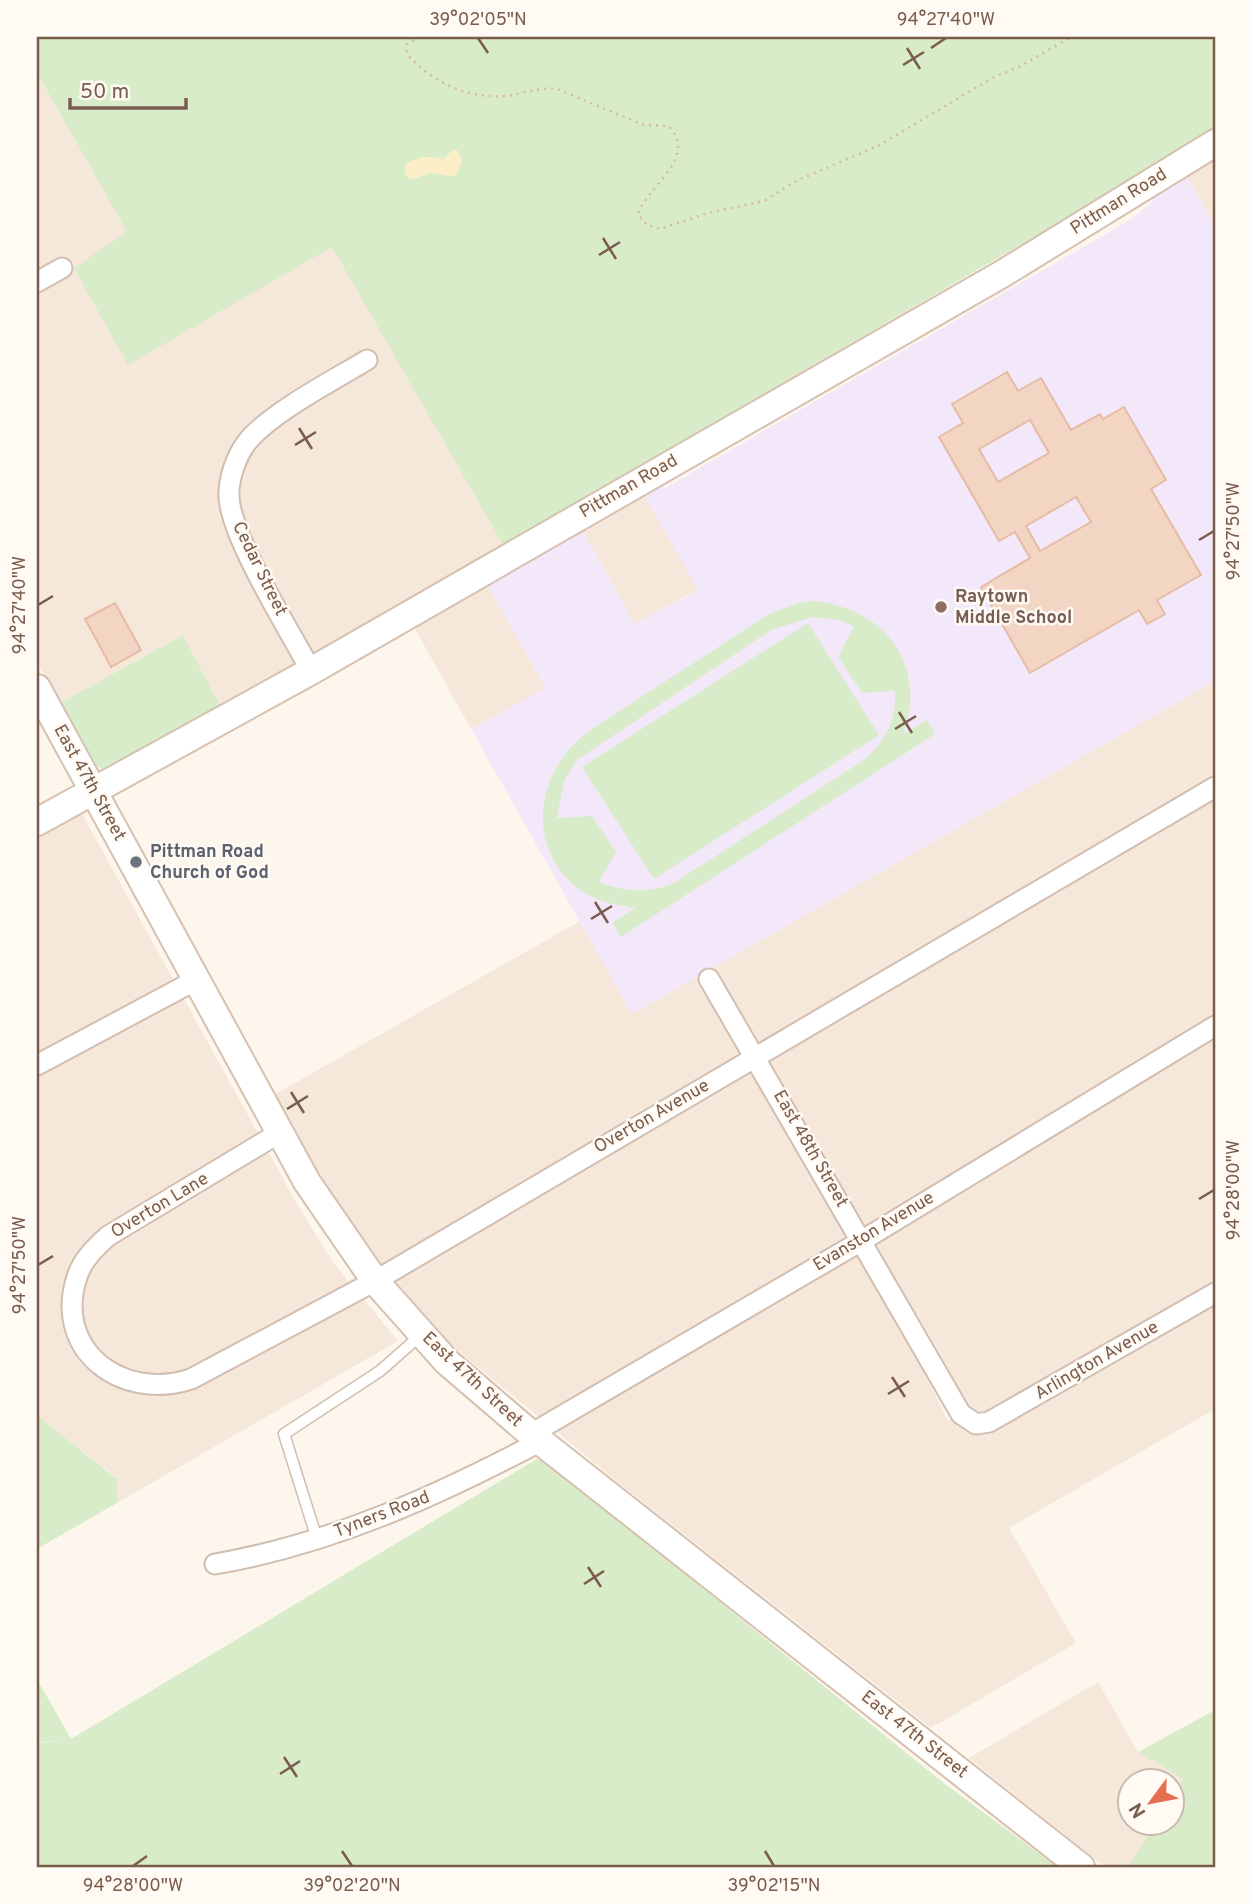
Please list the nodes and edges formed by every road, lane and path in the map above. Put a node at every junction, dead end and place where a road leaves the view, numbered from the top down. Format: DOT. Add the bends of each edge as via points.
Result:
graph roads {
  1 [pos="420,37"];
  2 [pos="729,37"];
  3 [pos="773,37"];
  4 [pos="1071,37"];
  5 [pos="1215,143"];
  6 [pos="62,268"];
  7 [pos="37,282"];
  8 [pos="367,360"];
  9 [pos="311,671"];
  10 [pos="37,688"];
  11 [pos="1215,787"];
  12 [pos="93,790"];
  13 [pos="37,822"];
  14 [pos="709,979"];
  15 [pos="196,980"];
  16 [pos="1215,1026"];
  17 [pos="756,1057"];
  18 [pos="37,1065"];
  19 [pos="279,1133"];
  20 [pos="863,1240"];
  21 [pos="375,1281"];
  22 [pos="1215,1293"];
  23 [pos="422,1334"];
  24 [pos="84,1345"];
  25 [pos="976,1424"];
  26 [pos="536,1438"];
  27 [pos="317,1539"];
  28 [pos="215,1564"];
  29 [pos="1081,1867"];
  1 -- 4 [label="path" via="407,44 407,54 432,78 461,89 501,96 557,89 644,125 668,126 677,143 671,170 641,204 638,215 647,225 660,229 764,201 799,180 878,146 993,77"];
  2 -- 3 [label="path"];
  5 -- 9 [label="main road, Pittman Road" via="1002,274"];
  6 -- 7 [label="street"];
  8 -- 9 [label="street, Cedar Street" via="280,414 247,442 231,475 234,526"];
  9 -- 12 [label="main road, Pittman Road"];
  10 -- 12 [label="main road, East 47th Street"];
  11 -- 17 [label="street, Overton Avenue"];
  12 -- 13 [label="main road, Pittman Road"];
  12 -- 15 [label="main road, East 47th Street"];
  14 -- 17 [label="street, East 48th Street"];
  15 -- 18 [label="street"];
  15 -- 19 [label="main road, East 47th Street"];
  16 -- 20 [label="street, Evanston Avenue"];
  17 -- 20 [label="street, East 48th Street"];
  17 -- 21 [label="street, Overton Avenue"];
  19 -- 21 [label="main road, East 47th Street"];
  19 -- 24 [label="street, Overton Lane" via="108,1236 89,1255 73,1293 76,1327"];
  20 -- 25 [label="street, East 48th Street" via="961,1414"];
  20 -- 26 [label="street, Evanston Avenue"];
  21 -- 23 [label="main road, East 47th Street"];
  21 -- 24 [label="street, Overton Avenue" via="172,1385 124,1381 96,1362"];
  22 -- 25 [label="street, Arlington Avenue" via="989,1422"];
  23 -- 26 [label="main road, East 47th Street" via="447,1362"];
  23 -- 27 [label="lane" via="380,1371 284,1434"];
  26 -- 27 [label="street, Tyners Road" via="453,1488"];
  26 -- 29 [label="main road, East 47th Street"];
  27 -- 28 [label="street, Tyners Road" via="267,1555"];
}
